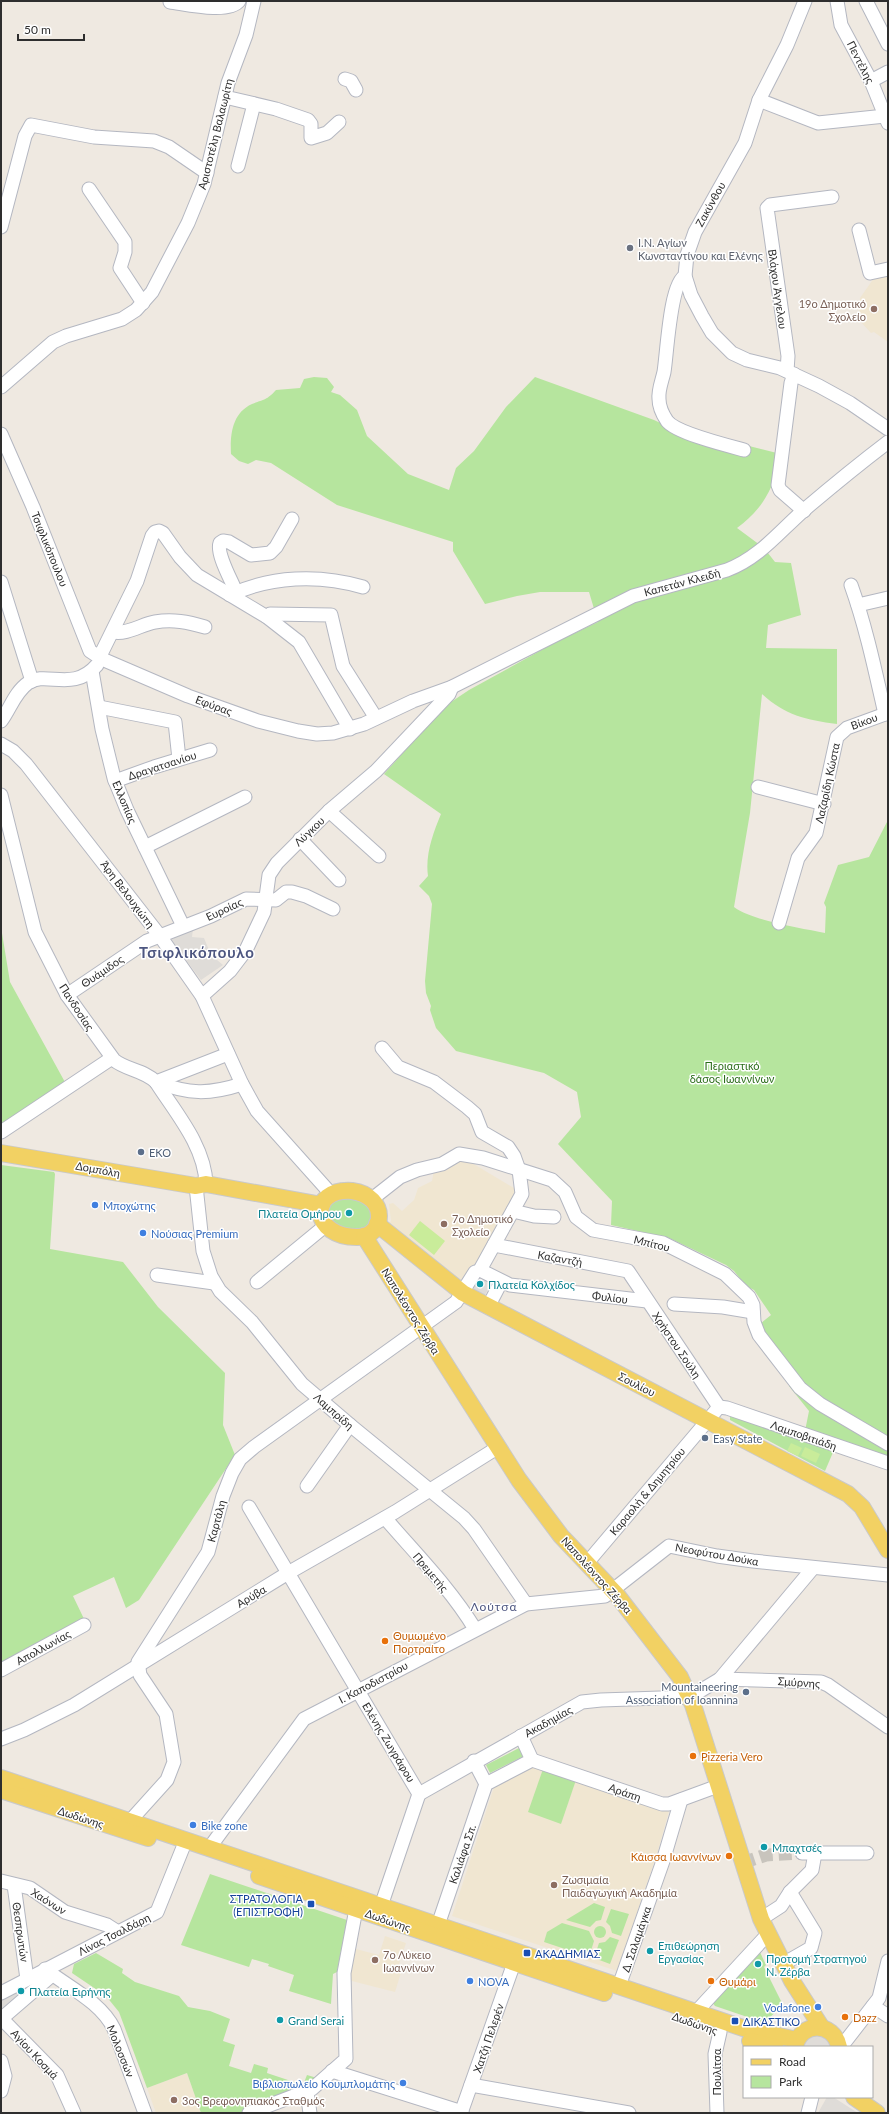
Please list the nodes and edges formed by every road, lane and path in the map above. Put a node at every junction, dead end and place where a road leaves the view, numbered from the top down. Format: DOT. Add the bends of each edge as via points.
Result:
graph roads {
  1 [pos="239,1"];
  2 [pos="254,1"];
  3 [pos="805,1"];
  4 [pos="836,1"];
  5 [pos="866,1"];
  6 [pos="170,2"];
  7 [pos="888,44"];
  8 [pos="888,72"];
  9 [pos="345,79"];
  10 [pos="871,81"];
  11 [pos="356,90"];
  12 [pos="225,97"];
  13 [pos="759,100"];
  14 [pos="254,104"];
  15 [pos="887,120"];
  16 [pos="339,122"];
  17 [pos="238,166"];
  18 [pos="207,173"];
  19 [pos="89,189"];
  20 [pos="832,197"];
  21 [pos="1,227"];
  22 [pos="859,230"];
  23 [pos="888,269"];
  24 [pos="685,276"];
  25 [pos="143,303"];
  26 [pos="790,373"];
  27 [pos="1,387"];
  28 [pos="888,429"];
  29 [pos="888,442"];
  30 [pos="3,443"];
  31 [pos="744,450"];
  32 [pos="804,511"];
  33 [pos="292,519"];
  34 [pos="1,582"];
  35 [pos="851,585"];
  36 [pos="362,587"];
  37 [pos="233,593"];
  38 [pos="888,598"];
  39 [pos="858,605"];
  40 [pos="267,617"];
  41 [pos="205,627"];
  42 [pos="113,632"];
  43 [pos="100,659"];
  44 [pos="92,671"];
  45 [pos="32,681"];
  46 [pos="452,687"];
  47 [pos="99,707"];
  48 [pos="886,714"];
  49 [pos="376,718"];
  50 [pos="1,721"];
  51 [pos="350,729"];
  52 [pos="840,732"];
  53 [pos="1,744"];
  54 [pos="210,750"];
  55 [pos="179,759"];
  56 [pos="115,781"];
  57 [pos="758,787"];
  58 [pos="1,795"];
  59 [pos="245,797"];
  60 [pos="824,804"];
  61 [pos="329,811"];
  62 [pos="300,840"];
  63 [pos="145,848"];
  64 [pos="379,856"];
  65 [pos="339,880"];
  66 [pos="267,899"];
  67 [pos="333,909"];
  68 [pos="779,922"];
  69 [pos="182,926"];
  70 [pos="160,936"];
  71 [pos="67,995"];
  72 [pos="202,996"];
  73 [pos="382,1048"];
  74 [pos="228,1054"];
  75 [pos="112,1058"];
  76 [pos="156,1082"];
  77 [pos="242,1084"];
  78 [pos="1,1132"];
  79 [pos="1,1153"];
  80 [pos="519,1170"];
  81 [pos="201,1185"];
  82 [pos="372,1199"];
  83 [pos="325,1210"];
  84 [pos="513,1211"];
  85 [pos="554,1217"];
  86 [pos="377,1224"];
  87 [pos="364,1236"];
  88 [pos="494,1245"];
  89 [pos="626,1270"];
  90 [pos="475,1272"];
  91 [pos="157,1275"];
  92 [pos="257,1282"];
  93 [pos="501,1282"];
  94 [pos="214,1283"];
  95 [pos="463,1293"];
  96 [pos="647,1301"];
  97 [pos="674,1304"];
  98 [pos="488,1307"];
  99 [pos="753,1312"];
  100 [pos="420,1326"];
  101 [pos="320,1399"];
  102 [pos="719,1407"];
  103 [pos="707,1420"];
  104 [pos="350,1425"];
  105 [pos="888,1444"];
  106 [pos="497,1448"];
  107 [pos="888,1463"];
  108 [pos="307,1486"];
  109 [pos="430,1489"];
  110 [pos="249,1507"];
  111 [pos="384,1518"];
  112 [pos="888,1550"];
  113 [pos="587,1563"];
  114 [pos="813,1568"];
  115 [pos="288,1573"];
  116 [pos="888,1575"];
  117 [pos="612,1590"];
  118 [pos="526,1604"];
  119 [pos="84,1624"];
  120 [pos="474,1629"];
  121 [pos="137,1666"];
  122 [pos="1,1670"];
  123 [pos="720,1679"];
  124 [pos="358,1690"];
  125 [pos="690,1697"];
  126 [pos="888,1727"];
  127 [pos="521,1736"];
  128 [pos="1,1739"];
  129 [pos="532,1760"];
  130 [pos="474,1761"];
  131 [pos="1,1778"];
  132 [pos="486,1784"];
  133 [pos="718,1786"];
  134 [pos="1,1790"];
  135 [pos="419,1794"];
  136 [pos="681,1800"];
  137 [pos="130,1821"];
  138 [pos="184,1844"];
  139 [pos="210,1847"];
  140 [pos="802,1852"];
  141 [pos="815,1853"];
  142 [pos="867,1853"];
  143 [pos="1,1881"];
  144 [pos="14,1885"];
  145 [pos="790,1892"];
  146 [pos="381,1906"];
  147 [pos="356,1909"];
  148 [pos="761,1919"];
  149 [pos="438,1925"];
  150 [pos="118,1932"];
  151 [pos="768,1934"];
  152 [pos="888,1961"];
  153 [pos="514,1963"];
  154 [pos="783,1964"];
  155 [pos="48,1972"];
  156 [pos="28,1979"];
  157 [pos="619,1986"];
  158 [pos="1,1993"];
  159 [pos="873,2006"];
  160 [pos="696,2012"];
  161 [pos="888,2016"];
  162 [pos="1,2019"];
  163 [pos="720,2032"];
  164 [pos="834,2039"];
  165 [pos="796,2043"];
  166 [pos="771,2046"];
  167 [pos="1,2061"];
  168 [pos="332,2071"];
  169 [pos="471,2085"];
  170 [pos="1,2091"];
  171 [pos="307,2092"];
  172 [pos="812,2098"];
  173 [pos="855,2098"];
  174 [pos="870,2098"];
  175 [pos="888,2110"];
  176 [pos="74,2113"];
  177 [pos="145,2113"];
  178 [pos="249,2113"];
  179 [pos="310,2113"];
  180 [pos="462,2113"];
  181 [pos="629,2113"];
  182 [pos="717,2113"];
  183 [pos="808,2113"];
  184 [pos="877,2113"];
  1 -- 6 [label="street" via="234,6 224,8"];
  2 -- 12 [label="street, Αριστοτέλη Βαλαωρίτη"];
  3 -- 13 [label="street, Ζακύνθου" via="787,45"];
  4 -- 10 [label="street, Πεντέλης" via="841,25"];
  5 -- 7 [label="street"];
  8 -- 10 [label="street"];
  9 -- 11 [label="street" via="350,81"];
  10 -- 15 [label="street, Πεντέλης"];
  12 -- 14 [label="street"];
  12 -- 18 [label="street, Αριστοτέλη Βαλαωρίτη"];
  13 -- 15 [label="street" via="818,123"];
  13 -- 24 [label="street, Ζακύνθου" via="745,143 695,232 687,255"];
  14 -- 16 [label="street" via="308,120 311,124 311,138 327,133"];
  14 -- 17 [label="street"];
  18 -- 21 [label="street" via="154,140 94,136 31,125 25,136"];
  18 -- 25 [label="street, Αριστοτέλη Βαλαωρίτη" via="181,237 152,292"];
  19 -- 25 [label="street" via="124,242 125,252 120,268"];
  20 -- 26 [label="street, Βλάχου Άγγελου" via="770,205 768,208"];
  22 -- 23 [label="street" via="870,274"];
  24 -- 26 [label="street, Ζακύνθου" via="691,295 712,333 728,349 739,357"];
  24 -- 31 [label="street" via="679,281 669,324 658,396 660,405 670,425"];
  25 -- 27 [label="street, Αριστοτέλη Βαλαωρίτη" via="116,322 53,342"];
  26 -- 28 [label="street, Ζακύνθου" via="850,403"];
  26 -- 32 [label="street, Βλάχου Άγγελου" via="778,484 780,490"];
  29 -- 32 [label="street, Καπετάν Κλειδή"];
  30 -- 43 [label="street, Τσιφλικόπουλου" via="87,646"];
  32 -- 46 [label="street, Καπετάν Κλειδή" via="762,550 741,564 626,599"];
  33 -- 37 [label="street" via="276,548 270,553 251,555 229,542 220,543 220,556"];
  34 -- 45 [label="street"];
  35 -- 39 [label="street"];
  36 -- 37 [label="street" via="316,579 290,580 251,586"];
  37 -- 40 [label="street"];
  37 -- 42 [label="street" via="194,572 163,533 157,531 152,536 141,569"];
  38 -- 39 [label="street"];
  39 -- 48 [label="street"];
  40 -- 49 [label="street" via="270,614 331,615 343,666"];
  40 -- 51 [label="street" via="299,642"];
  41 -- 42 [label="street" via="174,620"];
  42 -- 43 [label="street"];
  43 -- 44 [label="street"];
  43 -- 51 [label="street, Εφύρας" via="209,704 278,726 317,734"];
  44 -- 45 [label="street" via="73,680"];
  44 -- 47 [label="street, Ελλοπίας"];
  45 -- 50 [label="street" via="18,694"];
  46 -- 49 [label="street, Εφύρας"];
  46 -- 61 [label="street, Λύγκου" via="449,694 401,747"];
  47 -- 55 [label="street" via="175,722"];
  47 -- 56 [label="street, Ελλοπίας"];
  48 -- 52 [label="street, Βίκου"];
  49 -- 51 [label="street, Εφύρας"];
  52 -- 60 [label="street, Λαζαρίδη Κώστα" via="833,748"];
  53 -- 70 [label="street, Άρη Βελουχιώτη" via="13,751 26,764"];
  54 -- 55 [label="street, Δραγατσανίου"];
  55 -- 56 [label="street, Δραγατσανίου"];
  56 -- 63 [label="street, Ελλοπίας"];
  57 -- 60 [label="street"];
  58 -- 71 [label="street, Πανδοσίας" via="35,932"];
  59 -- 63 [label="street"];
  60 -- 68 [label="street, Λαζαρίδη Κώστα" via="815,836 796,862"];
  61 -- 62 [label="street, Λύγκου"];
  61 -- 64 [label="street"];
  62 -- 65 [label="street"];
  62 -- 66 [label="street, Λύγκου" via="272,869 268,880"];
  63 -- 69 [label="street, Ελλοπίας"];
  66 -- 67 [label="street, Ευροίας" via="278,899 286,892 292,892"];
  66 -- 69 [label="street, Ευροίας" via="246,899"];
  66 -- 72 [label="street, Λύγκου" via="262,917 241,959 224,978"];
  69 -- 70 [label="street, Ευροίας"];
  70 -- 71 [label="street, Θυάμιδος" via="143,944"];
  70 -- 72 [label="street, Άρη Βελουχιώτη"];
  71 -- 75 [label="street, Πανδοσίας"];
  72 -- 74 [label="street, Άρη Βελουχιώτη"];
  73 -- 80 [label="street" via="398,1067 434,1082 475,1113 482,1132 511,1150"];
  74 -- 76 [label="street"];
  74 -- 77 [label="street, Άρη Βελουχιώτη"];
  75 -- 76 [label="street, Πανδοσίας" via="120,1065 147,1075"];
  75 -- 78 [label="street"];
  76 -- 77 [label="street" via="201,1093 215,1092"];
  76 -- 81 [label="street, Πανδοσίας" via="198,1149 203,1164"];
  77 -- 83 [label="street, Άρη Βελουχιώτη"];
  79 -- 81 [label="main road, Δομπόλη"];
  80 -- 82 [label="street, Μπίτου" via="483,1158 457,1154 442,1164 400,1177"];
  80 -- 84 [label="street" via="522,1194"];
  80 -- 99 [label="street, Μπίτου" via="556,1182 565,1192 576,1217 593,1230 663,1243 720,1271 749,1297"];
  81 -- 83 [label="main road, Δομπόλη" via="205,1193"];
  81 -- 94 [label="street, Λαμπρίδη" via="201,1244"];
  82 -- 83 [label="main road" via="365,1194 352,1191"];
  82 -- 86 [label="main road" via="379,1212"];
  83 -- 87 [label="main road" via="333,1232 345,1236"];
  83 -- 92 [label="street"];
  84 -- 85 [label="street" via="530,1216"];
  84 -- 88 [label="street"];
  86 -- 87 [label="main road"];
  86 -- 95 [label="main road, Σουλίου"];
  87 -- 100 [label="main road, Ναπολέοντος Ζέρβα"];
  88 -- 89 [label="street, Καζαντζή"];
  88 -- 93 [label="street, Φυλίου" via="480,1270"];
  89 -- 96 [label="street, Χρήστου Σούλη"];
  90 -- 95 [label="street, Καρτάλη"];
  91 -- 94 [label="street"];
  93 -- 96 [label="street, Φυλίου"];
  93 -- 98 [label="street"];
  94 -- 101 [label="street, Λαμπρίδη" via="252,1322 295,1376"];
  95 -- 98 [label="main road, Σουλίου"];
  95 -- 100 [label="street, Καρτάλη" via="453,1304"];
  96 -- 102 [label="street, Χρήστου Σούλη"];
  97 -- 99 [label="street"];
  98 -- 103 [label="main road, Σουλίου"];
  99 -- 105 [label="street, Μπίτου" via="755,1326 762,1341 800,1388 820,1404"];
  100 -- 101 [label="street, Καρτάλη"];
  100 -- 106 [label="main road, Ναπολέοντος Ζέρβα"];
  101 -- 104 [label="street, Λαμπρίδη"];
  101 -- 121 [label="street, Καρτάλη" via="237,1462 223,1496 208,1552 145,1648"];
  102 -- 103 [label="street"];
  102 -- 107 [label="street, Λαμποβιτιάδη"];
  103 -- 112 [label="main road, Σουλίου" via="852,1497 862,1507"];
  103 -- 113 [label="street, Καραολή & Δημητρίου"];
  104 -- 108 [label="street"];
  104 -- 109 [label="street, Λαμπρίδη"];
  106 -- 109 [label="street, Αρύβα"];
  106 -- 113 [label="main road, Ναπολέοντος Ζέρβα" via="562,1536"];
  109 -- 111 [label="street, Αρύβα"];
  109 -- 118 [label="street, Λαμπρίδη" via="470,1525"];
  110 -- 115 [label="street, Ελένης Ζωγράφου"];
  111 -- 115 [label="street, Αρύβα"];
  111 -- 120 [label="street, Πρεμετής" via="435,1575"];
  113 -- 117 [label="main road, Ναπολέοντος Ζέρβα"];
  114 -- 116 [label="street, Νεοφύτου Δούκα"];
  114 -- 117 [label="street, Νεοφύτου Δούκα" via="717,1556 669,1546"];
  114 -- 123 [label="street"];
  115 -- 121 [label="street, Αρύβα"];
  115 -- 124 [label="street, Ελένης Ζωγράφου"];
  117 -- 118 [label="street, Ι. Καποδιστρίου" via="599,1598"];
  117 -- 125 [label="main road, Ναπολέοντος Ζέρβα" via="680,1677"];
  118 -- 120 [label="street, Ι. Καποδιστρίου"];
  119 -- 122 [label="street, Απολλωνίας"];
  120 -- 124 [label="street, Ι. Καποδιστρίου"];
  121 -- 128 [label="street, Αρύβα" via="64,1710"];
  121 -- 137 [label="street" via="140,1675 166,1714 174,1762 167,1780"];
  123 -- 125 [label="street"];
  123 -- 126 [label="street, Σμύρνης" via="821,1682"];
  124 -- 135 [label="street, Ελένης Ζωγράφου"];
  124 -- 139 [label="street, Ι. Καποδιστρίου" via="299,1724"];
  125 -- 127 [label="street, Ακαδημίας" via="586,1701"];
  125 -- 133 [label="main road, Ναπολέοντος Ζέρβα"];
  127 -- 129 [label="street"];
  127 -- 130 [label="street, Ακαδημίας"];
  129 -- 132 [label="street"];
  129 -- 136 [label="street, Αράπη" via="658,1803 669,1804"];
  130 -- 132 [label="street"];
  130 -- 135 [label="street, Ακαδημίας"];
  131 -- 137 [label="main road, Δωδώνης"];
  132 -- 149 [label="street, Καλιάφα Σπ."];
  133 -- 136 [label="street, Αράπη"];
  133 -- 148 [label="main road, Ναπολέοντος Ζέρβα"];
  134 -- 138 [label="main road, Δωδώνης"];
  135 -- 146 [label="street, Ελένης Ζωγράφου"];
  136 -- 157 [label="street, Δ. Σαλαμάγκα" via="663,1861"];
  137 -- 138 [label="main road, Δωδώνης"];
  138 -- 139 [label="main road, Δωδώνης"];
  138 -- 147 [label="main road, Δωδώνης"];
  138 -- 150 [label="street, Λίνας Τσαλδάρη" via="158,1910"];
  139 -- 146 [label="main road, Δωδώνης"];
  140 -- 141 [label="street"];
  141 -- 142 [label="street"];
  141 -- 145 [label="street" via="812,1870"];
  143 -- 144 [label="street, Χαόνων"];
  144 -- 150 [label="street, Χαόνων" via="30,1888 65,1912 107,1925"];
  144 -- 156 [label="street, Θεσπρωτών"];
  145 -- 148 [label="street" via="781,1906"];
  145 -- 154 [label="street" via="816,1932 811,1948"];
  146 -- 149 [label="main road, Δωδώνης"];
  147 -- 153 [label="main road, Δωδώνης"];
  147 -- 168 [label="street" via="344,1973 347,2056"];
  148 -- 151 [label="main road, Ναπολέοντος Ζέρβα"];
  149 -- 157 [label="main road, Δωδώνης"];
  150 -- 155 [label="street, Λίνας Τσαλδάρη"];
  151 -- 154 [label="main road, Ναπολέοντος Ζέρβα"];
  151 -- 160 [label="street"];
  152 -- 159 [label="street" via="882,1990"];
  153 -- 163 [label="main road, Δωδώνης"];
  153 -- 169 [label="street, Χατζή Πελερέν"];
  154 -- 164 [label="main road, Ναπολέοντος Ζέρβα" via="805,2004"];
  155 -- 156 [label="street"];
  155 -- 162 [label="street"];
  155 -- 177 [label="street, Μολοσσών" via="108,2018"];
  156 -- 158 [label="street"];
  157 -- 160 [label="main road, Δωδώνης"];
  159 -- 161 [label="street"];
  159 -- 164 [label="street" via="859,2025"];
  160 -- 165 [label="main road, Δωδώνης"];
  162 -- 176 [label="street, Αγίου Κοσμά" via="57,2075"];
  163 -- 166 [label="main road, Δωδώνης"];
  163 -- 182 [label="street, Πουλίτσα" via="715,2054"];
  164 -- 165 [label="main road" via="808,2029"];
  167 -- 170 [label="street" via="5,2076"];
  168 -- 171 [label="street"];
  168 -- 180 [label="street"];
  169 -- 180 [label="street, Χατζή Πελερέν"];
  169 -- 181 [label="street"];
  171 -- 178 [label="street"];
  171 -- 179 [label="street"];
  172 -- 183 [label="street"];
  173 -- 184 [label="main road"];
  174 -- 175 [label="main road"];
}
